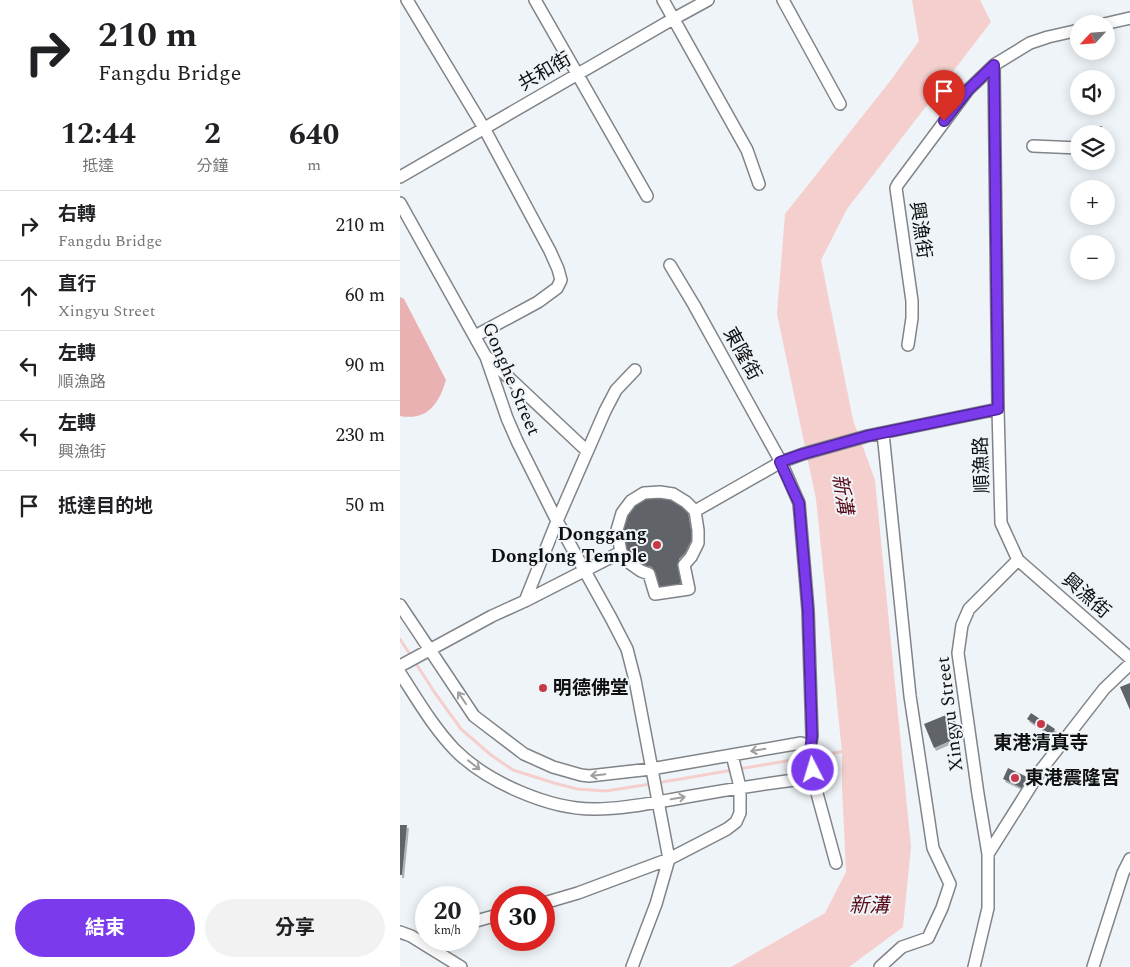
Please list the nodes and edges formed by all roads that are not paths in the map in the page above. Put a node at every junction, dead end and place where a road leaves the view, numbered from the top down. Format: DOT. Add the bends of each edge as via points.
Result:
graph roads {
  1 [pos="407,0"];
  2 [pos="534,0"];
  3 [pos="663,0"];
  4 [pos="708,0"];
  5 [pos="783,0"];
  6 [pos="674,18"];
  7 [pos="1130,18"];
  8 [pos="1115,21"];
  9 [pos="1070,32"];
  10 [pos="994,65"];
  11 [pos="578,74"];
  12 [pos="840,104"];
  13 [pos="484,128"];
  14 [pos="1033,146"];
  15 [pos="1070,148"];
  16 [pos="400,177"];
  17 [pos="759,184"];
  18 [pos="647,196"];
  19 [pos="400,203"];
  20 [pos="670,265"];
  21 [pos="475,336"];
  22 [pos="908,345"];
  23 [pos="486,357"];
  24 [pos="635,370"];
  25 [pos="998,409"];
  26 [pos="883,433"];
  27 [pos="587,451"];
  28 [pos="780,462"];
  29 [pos="695,511"];
  30 [pos="557,520"];
  31 [pos="621,552"];
  32 [pos="1018,560"];
  33 [pos="586,571"];
  34 [pos="525,601"];
  35 [pos="400,604"];
  36 [pos="425,652"];
  37 [pos="1130,658"];
  38 [pos="403,664"];
  39 [pos="1130,664"];
  40 [pos="402,680"];
  41 [pos="810,750"];
  42 [pos="732,755"];
  43 [pos="651,772"];
  44 [pos="812,772"];
  45 [pos="740,787"];
  46 [pos="657,797"];
  47 [pos="988,854"];
  48 [pos="668,859"];
  49 [pos="1130,859"];
  50 [pos="836,863"];
  51 [pos="555,899"];
  52 [pos="405,934"];
  53 [pos="460,967"];
  54 [pos="632,967"];
  55 [pos="880,967"];
  56 [pos="974,967"];
  57 [pos="1093,967"];
  1 -- 13 [label="street"];
  2 -- 11 [label="street"];
  3 -- 6 [label="street"];
  4 -- 6 [label="street, 共和街"];
  5 -- 12 [label="street"];
  6 -- 11 [label="street, 共和街"];
  6 -- 17 [label="street" via="747,150"];
  7 -- 8 [label="street"];
  9 -- 10 [label="street, 興漁街" via="1030,43"];
  10 -- 22 [label="street, 興漁街" via="968,90 896,188 912,301"];
  10 -- 25 [label="street, 順漁路"];
  11 -- 13 [label="street, 共和街"];
  11 -- 18 [label="street"];
  13 -- 16 [label="street, 共和街"];
  13 -- 21 [label="street" via="550,251 561,280 557,288 538,302"];
  14 -- 15 [label="street"];
  19 -- 21 [label="street, Gonghe Street"];
  20 -- 28 [label="street, 東隆街"];
  21 -- 23 [label="street, Gonghe Street"];
  23 -- 27 [label="street"];
  23 -- 30 [label="street, Gonghe Street" via="507,418"];
  24 -- 27 [label="street" via="616,390"];
  25 -- 26 [label="street"];
  25 -- 32 [label="street, 順漁路" via="1001,523"];
  26 -- 28 [label="street"];
  26 -- 55 [label="street" via="912,715 932,848 950,884 928,938 902,947"];
  27 -- 30 [label="street"];
  28 -- 29 [label="street"];
  28 -- 41 [label="street, 東隆街" via="799,503 808,610"];
  29 -- 31 [label="street" via="673,494 644,493 631,501 622,513 617,530"];
  29 -- 31 [label="street" via="698,543 684,565 689,589 655,594 649,574 631,564"];
  30 -- 33 [label="street, Gonghe Street"];
  30 -- 34 [label="street"];
  31 -- 33 [label="street"];
  32 -- 37 [label="street, 興漁街"];
  32 -- 47 [label="street, Xingyu Street" via="969,609 962,624 958,654"];
  33 -- 34 [label="street"];
  33 -- 43 [label="street, Gonghe Street" via="627,649"];
  34 -- 36 [label="street"];
  35 -- 36 [label="street"];
  36 -- 38 [label="street"];
  43 -- 36 [label="street, one-way" via="581,775 524,754 474,716"];
  39 -- 47 [label="street" via="1104,689 1041,770"];
  40 -- 46 [label="street, one-way" via="455,750 476,768 513,789 559,806 594,809 626,806"];
  41 -- 42 [label="street, one-way" via="801,743"];
  41 -- 44 [label="street, 東隆街"];
  42 -- 43 [label="street"];
  42 -- 45 [label="street"];
  43 -- 46 [label="street, Gonghe Street"];
  44 -- 45 [label="street" via="802,779"];
  44 -- 50 [label="street, 東隆街"];
  46 -- 45 [label="street, one-way"];
  45 -- 48 [label="street" via="740,813 736,822"];
  46 -- 48 [label="street, Gonghe Street"];
  47 -- 56 [label="street, Xingyu Street" via="988,908"];
  48 -- 51 [label="street"];
  48 -- 54 [label="street" via="656,904"];
  49 -- 57 [label="street"];
  52 -- 53 [label="street"];
}
